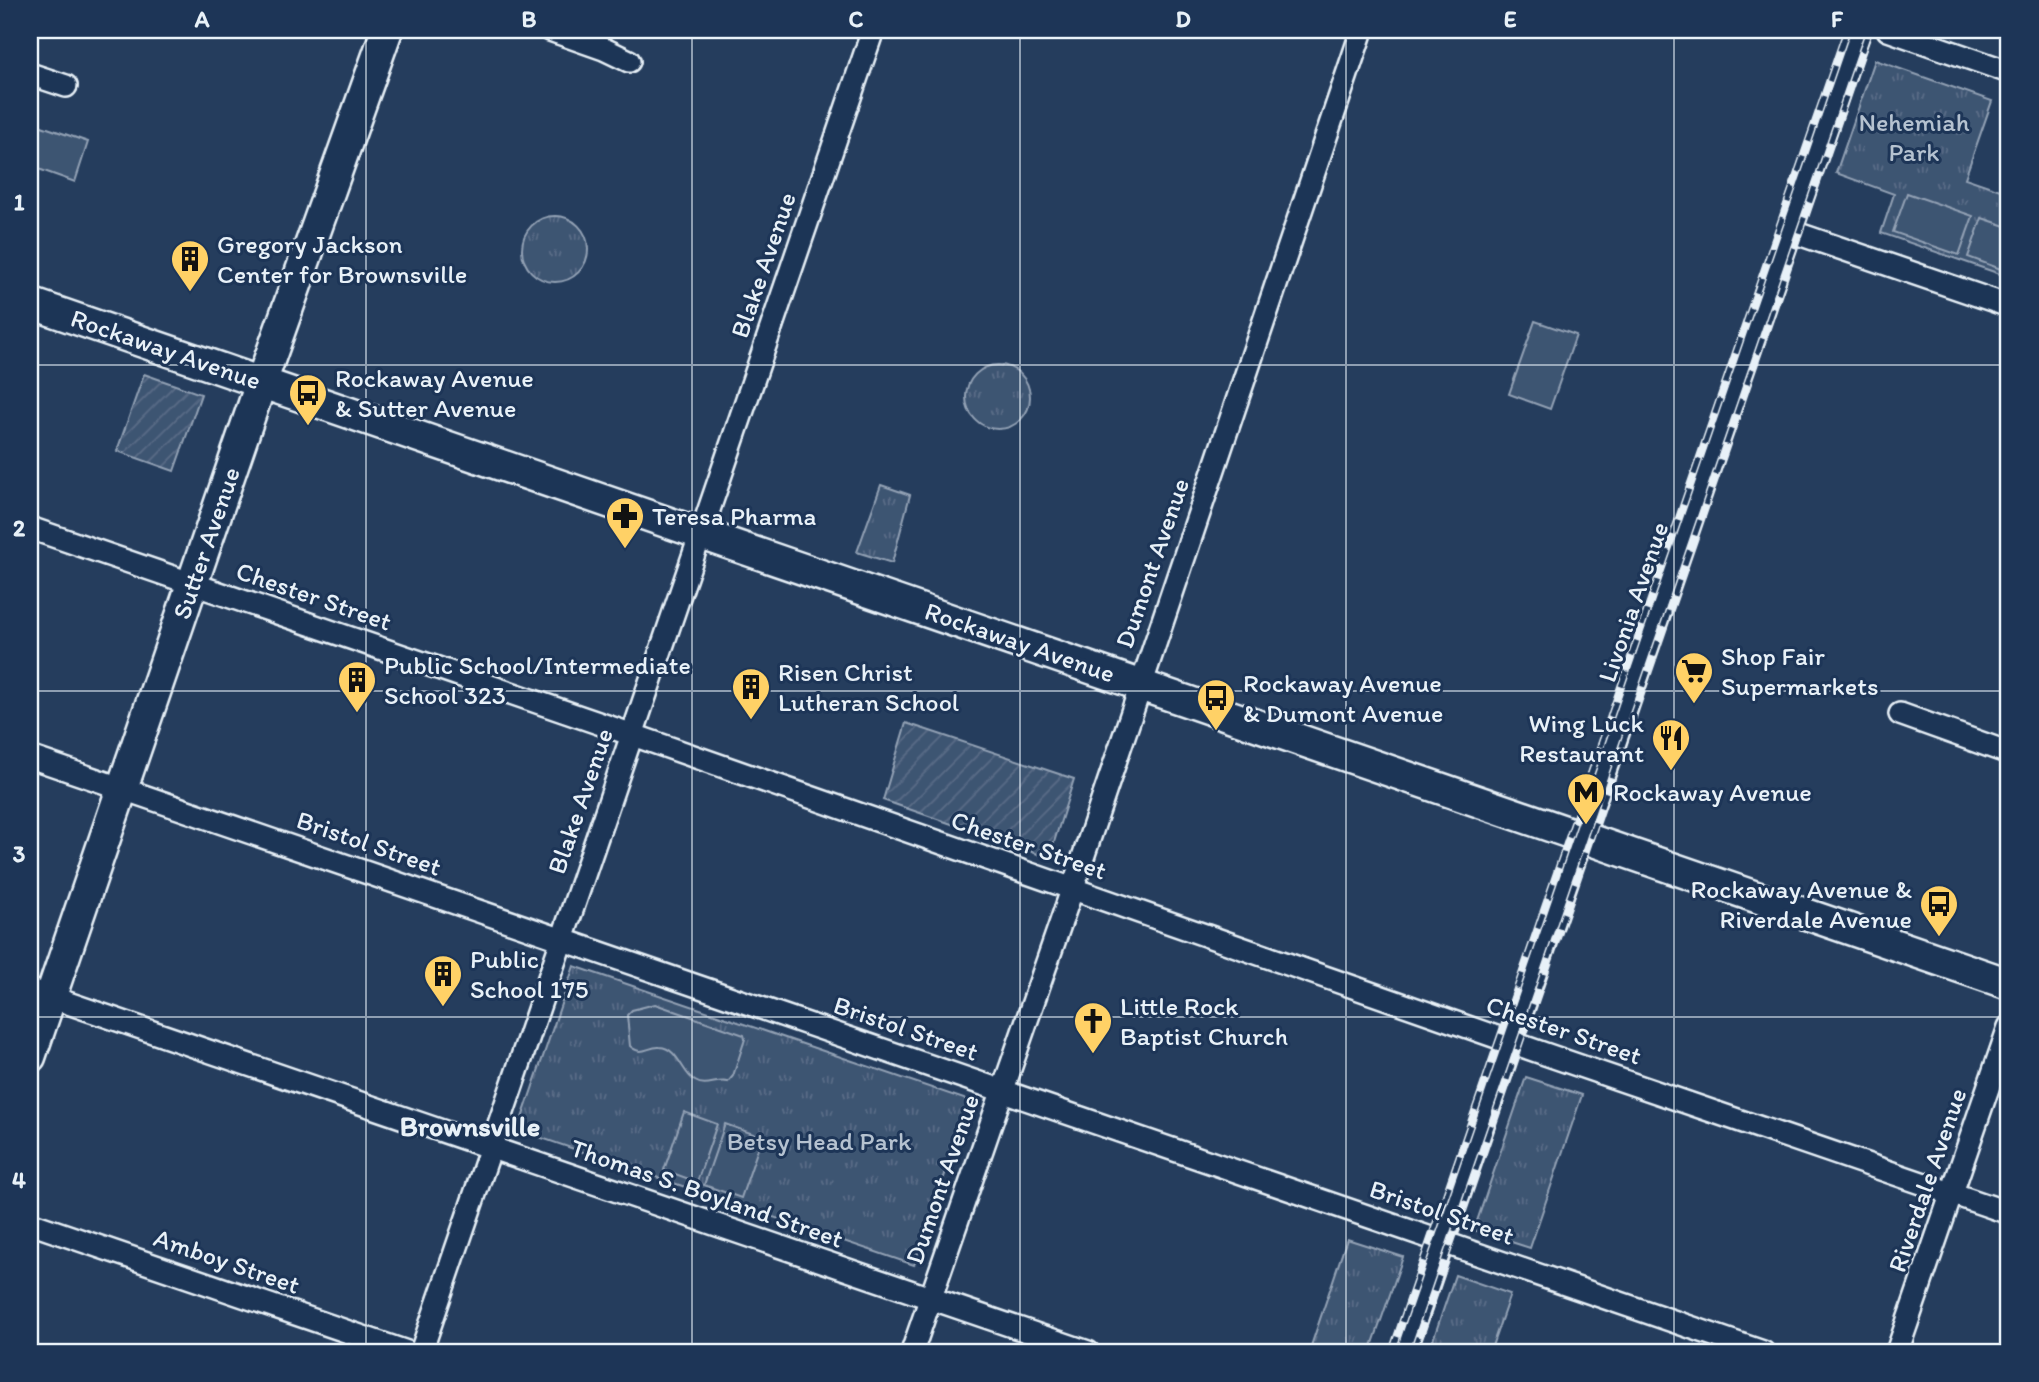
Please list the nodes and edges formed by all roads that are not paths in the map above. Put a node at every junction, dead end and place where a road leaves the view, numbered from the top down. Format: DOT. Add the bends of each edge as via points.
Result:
graph roads {
  1 [pos="387,30"];
  2 [pos="550,30"];
  3 [pos="873,30"];
  4 [pos="1362,30"];
  5 [pos="1860,30"];
  6 [pos="1888,30"];
  7 [pos="629,61"];
  8 [pos="2009,72"];
  9 [pos="30,74"];
  10 [pos="66,86"];
  11 [pos="1790,231"];
  12 [pos="30,303"];
  13 [pos="2009,306"];
  14 [pos="261,383"];
  15 [pos="30,528"];
  16 [pos="702,533"];
  17 [pos="192,584"];
  18 [pos="1140,684"];
  19 [pos="1900,714"];
  20 [pos="633,735"];
  21 [pos="2009,753"];
  22 [pos="30,757"];
  23 [pos="122,788"];
  24 [pos="1581,838"];
  25 [pos="1072,890"];
  26 [pos="562,939"];
  27 [pos="2009,984"];
  28 [pos="40,993"];
  29 [pos="2009,1027"];
  30 [pos="1512,1042"];
  31 [pos="30,1057"];
  32 [pos="1003,1091"];
  33 [pos="491,1148"];
  34 [pos="1952,1193"];
  35 [pos="2009,1213"];
  36 [pos="30,1223"];
  37 [pos="1442,1242"];
  38 [pos="931,1299"];
  39 [pos="407,1352"];
  40 [pos="421,1352"];
  41 [pos="912,1352"];
  42 [pos="1088,1352"];
  43 [pos="1405,1352"];
  44 [pos="1763,1352"];
  45 [pos="1897,1352"];
  1 -- 14 [label="street, Sutter Avenue"];
  2 -- 7 [label="street"];
  3 -- 16 [label="street, Blake Avenue"];
  4 -- 18 [label="street, Dumont Avenue"];
  5 -- 11 [label="street, Livonia Avenue"];
  6 -- 8 [label="street"];
  9 -- 10 [label="street"];
  11 -- 13 [label="street"];
  11 -- 24 [label="street, Livonia Avenue"];
  12 -- 14 [label="street, Rockaway Avenue"];
  14 -- 16 [label="street, Rockaway Avenue"];
  14 -- 17 [label="street, Sutter Avenue"];
  15 -- 17 [label="street, Chester Street"];
  16 -- 18 [label="street, Rockaway Avenue"];
  16 -- 20 [label="street, Blake Avenue"];
  17 -- 20 [label="street, Chester Street"];
  17 -- 23 [label="street, Sutter Avenue"];
  18 -- 24 [label="street, Rockaway Avenue"];
  18 -- 25 [label="street, Dumont Avenue"];
  19 -- 21 [label="street"];
  20 -- 25 [label="street, Chester Street"];
  20 -- 26 [label="street, Blake Avenue"];
  22 -- 23 [label="street, Bristol Street"];
  23 -- 26 [label="street, Bristol Street"];
  23 -- 28 [label="street, Sutter Avenue"];
  24 -- 27 [label="street, Rockaway Avenue"];
  24 -- 30 [label="street, Livonia Avenue"];
  25 -- 30 [label="street, Chester Street"];
  25 -- 32 [label="street, Dumont Avenue"];
  26 -- 32 [label="street, Bristol Street"];
  26 -- 33 [label="street, Blake Avenue"];
  28 -- 31 [label="street, Sutter Avenue"];
  28 -- 33 [label="street, Thomas S. Boyland Street"];
  29 -- 34 [label="street, Riverdale Avenue"];
  30 -- 34 [label="street, Chester Street"];
  30 -- 37 [label="street, Livonia Avenue"];
  32 -- 37 [label="street, Bristol Street"];
  32 -- 38 [label="street, Dumont Avenue"];
  33 -- 38 [label="street, Thomas S. Boyland Street"];
  33 -- 40 [label="street, Blake Avenue"];
  34 -- 35 [label="street, Chester Street"];
  34 -- 45 [label="street, Riverdale Avenue"];
  36 -- 39 [label="street, Amboy Street"];
  37 -- 43 [label="street, Livonia Avenue"];
  37 -- 44 [label="street, Bristol Street"];
  38 -- 41 [label="street, Dumont Avenue"];
  38 -- 42 [label="street, Thomas S. Boyland Street"];
}
